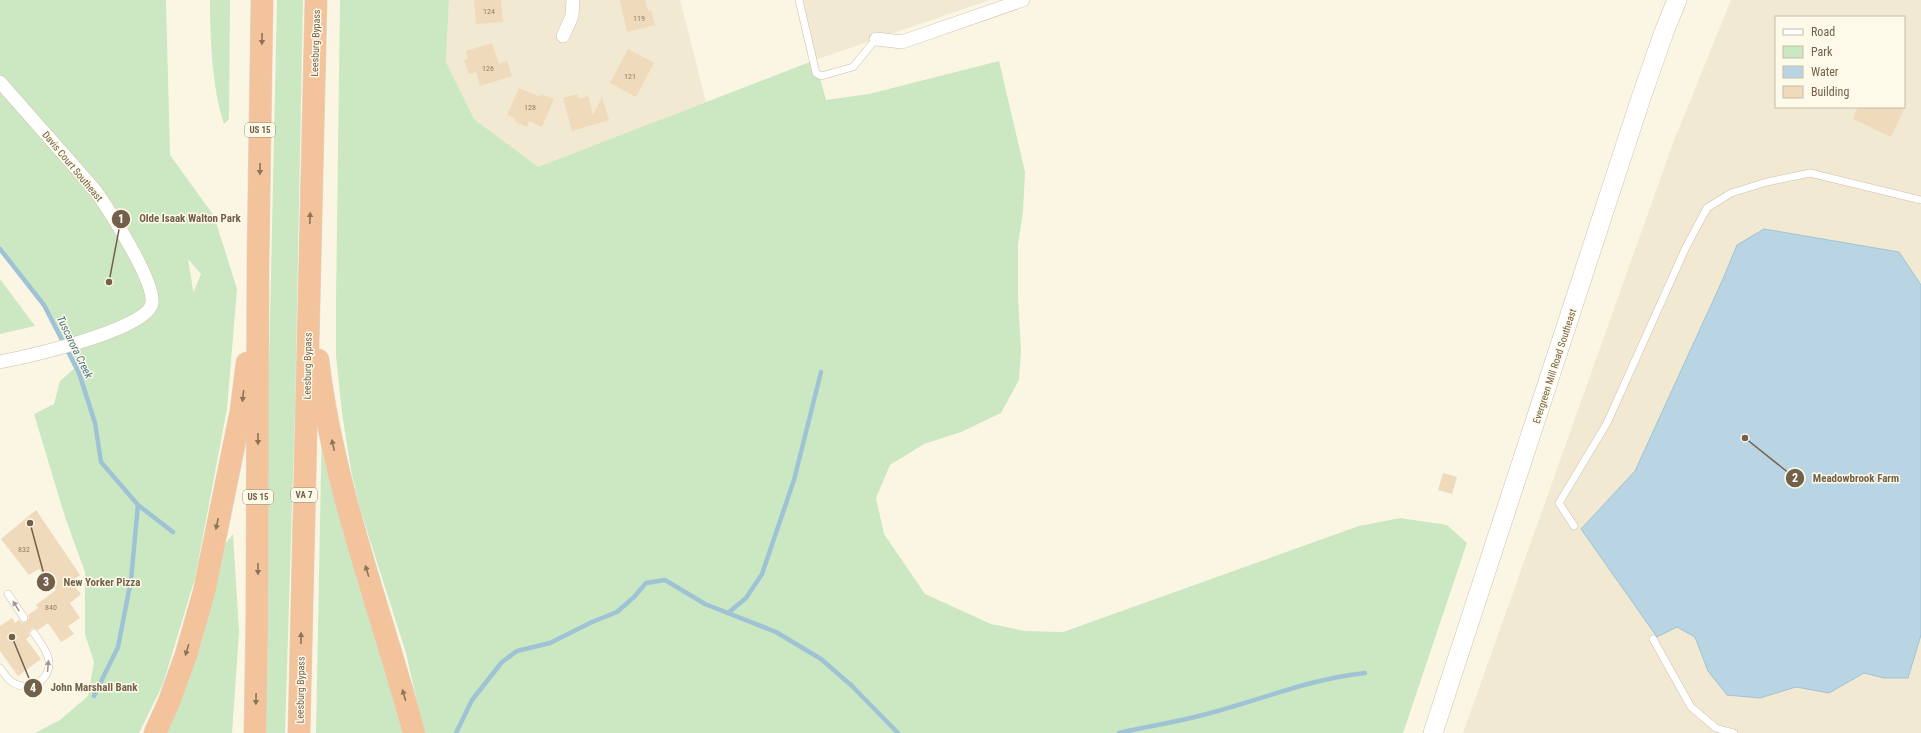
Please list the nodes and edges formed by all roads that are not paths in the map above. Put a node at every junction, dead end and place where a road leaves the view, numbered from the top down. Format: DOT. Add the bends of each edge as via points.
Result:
graph roads {
  1 [pos="262,0"];
  2 [pos="316,0"];
  3 [pos="573,0"];
  4 [pos="799,0"];
  5 [pos="1023,0"];
  6 [pos="1677,0"];
  7 [pos="563,36"];
  8 [pos="876,39"];
  9 [pos="0,82"];
  10 [pos="1921,200"];
  11 [pos="309,257"];
  12 [pos="258,260"];
  13 [pos="0,362"];
  14 [pos="1574,526"];
  15 [pos="8,594"];
  16 [pos="24,618"];
  17 [pos="34,633"];
  18 [pos="1653,639"];
  19 [pos="0,668"];
  20 [pos="155,733"];
  21 [pos="255,733"];
  22 [pos="300,733"];
  23 [pos="414,733"];
  24 [pos="1433,733"];
  25 [pos="1734,733"];
  1 -- 12 [label="highway, US 15, one-way"];
  11 -- 2 [label="highway, Leesburg Bypass, one-way"];
  3 -- 7 [label="street" via="572,16"];
  4 -- 8 [label="lane" via="816,73 822,76 852,66"];
  5 -- 8 [label="street" via="902,42"];
  6 -- 24 [label="main road, Evergreen Mill Road Southeast" via="1641,98"];
  9 -- 13 [label="street, Davis Court Southeast" via="95,190 140,263 152,302 151,308 145,314 124,326 54,350"];
  10 -- 14 [label="lane" via="1810,172 1731,193 1707,208 1686,247 1607,423 1559,503"];
  22 -- 11 [label="highway, Leesburg Bypass / VA 7, one-way"];
  23 -- 11 [label="highway, one-way" via="343,492 330,434 320,377"];
  12 -- 20 [label="highway, one-way" via="241,411 204,592 184,661"];
  12 -- 21 [label="highway, US 15, one-way" via="258,615"];
  16 -- 15 [label="lane, one-way"];
  19 -- 17 [label="lane, one-way" via="13,683 21,686 30,686 42,681 49,661 47,653"];
  18 -- 25 [label="lane" via="1690,707 1716,728"];
}
